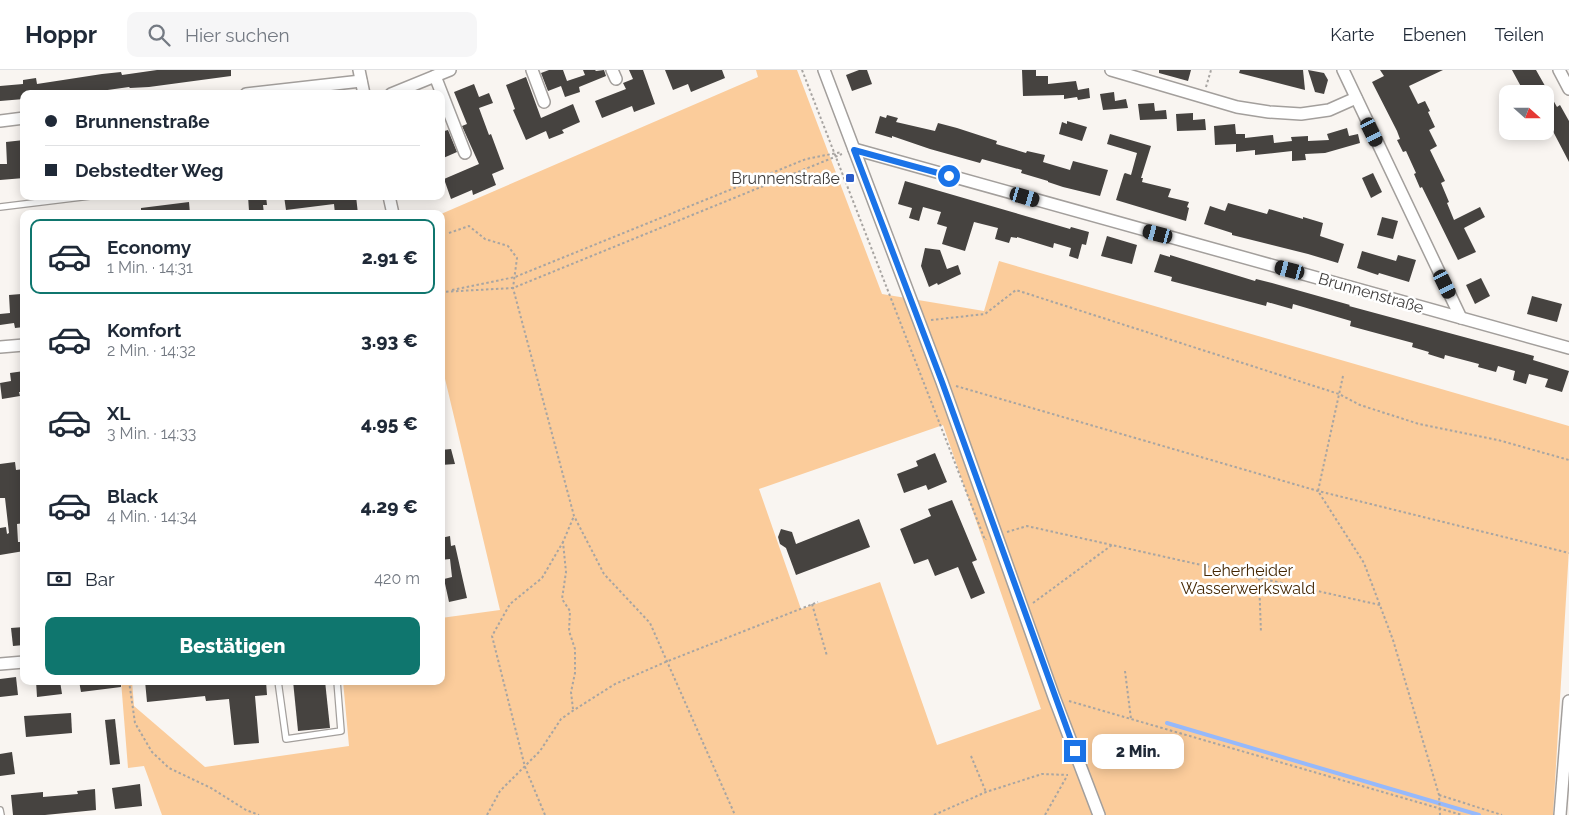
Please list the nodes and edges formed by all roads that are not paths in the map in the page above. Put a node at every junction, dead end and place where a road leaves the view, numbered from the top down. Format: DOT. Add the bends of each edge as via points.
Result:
graph roads {
  1 [pos="450,70"];
  2 [pos="532,70"];
  3 [pos="824,70"];
  4 [pos="1111,70"];
  5 [pos="1343,70"];
  6 [pos="1560,70"];
  7 [pos="360,76"];
  8 [pos="435,76"];
  9 [pos="1569,89"];
  10 [pos="271,90"];
  11 [pos="363,90"];
  12 [pos="401,90"];
  13 [pos="441,90"];
  14 [pos="1356,98"];
  15 [pos="445,101"];
  16 [pos="544,102"];
  17 [pos="20,118"];
  18 [pos="0,121"];
  19 [pos="854,150"];
  20 [pos="466,153"];
  21 [pos="57,200"];
  22 [pos="0,207"];
  23 [pos="1461,318"];
  24 [pos="20,346"];
  25 [pos="0,348"];
  26 [pos="1569,348"];
  27 [pos="20,662"];
  28 [pos="0,664"];
  29 [pos="279,685"];
  30 [pos="336,685"];
  31 [pos="1569,701"];
  32 [pos="0,810"];
  33 [pos="1,815"];
  34 [pos="1099,815"];
  35 [pos="1560,815"];
  1 -- 8 [label="street"];
  2 -- 16 [label="street"];
  3 -- 19 [label="street"];
  4 -- 14 [label="street" via="1237,107 1269,112 1301,114 1329,110"];
  5 -- 14 [label="street"];
  6 -- 9 [label="street"];
  7 -- 10 [label="street"];
  7 -- 11 [label="street"];
  8 -- 12 [label="street"];
  8 -- 13 [label="street"];
  14 -- 23 [label="street"];
  15 -- 20 [label="street"];
  17 -- 18 [label="street"];
  19 -- 23 [label="street, Brunnenstraße"];
  19 -- 34 [label="street"];
  21 -- 22 [label="lane"];
  23 -- 26 [label="street, Brunnenstraße"];
  24 -- 25 [label="street"];
  27 -- 28 [label="street"];
  29 -- 30 [label="lane" via="286,739 341,731"];
  31 -- 35 [label="street"];
  32 -- 33 [label="lane"];
}
